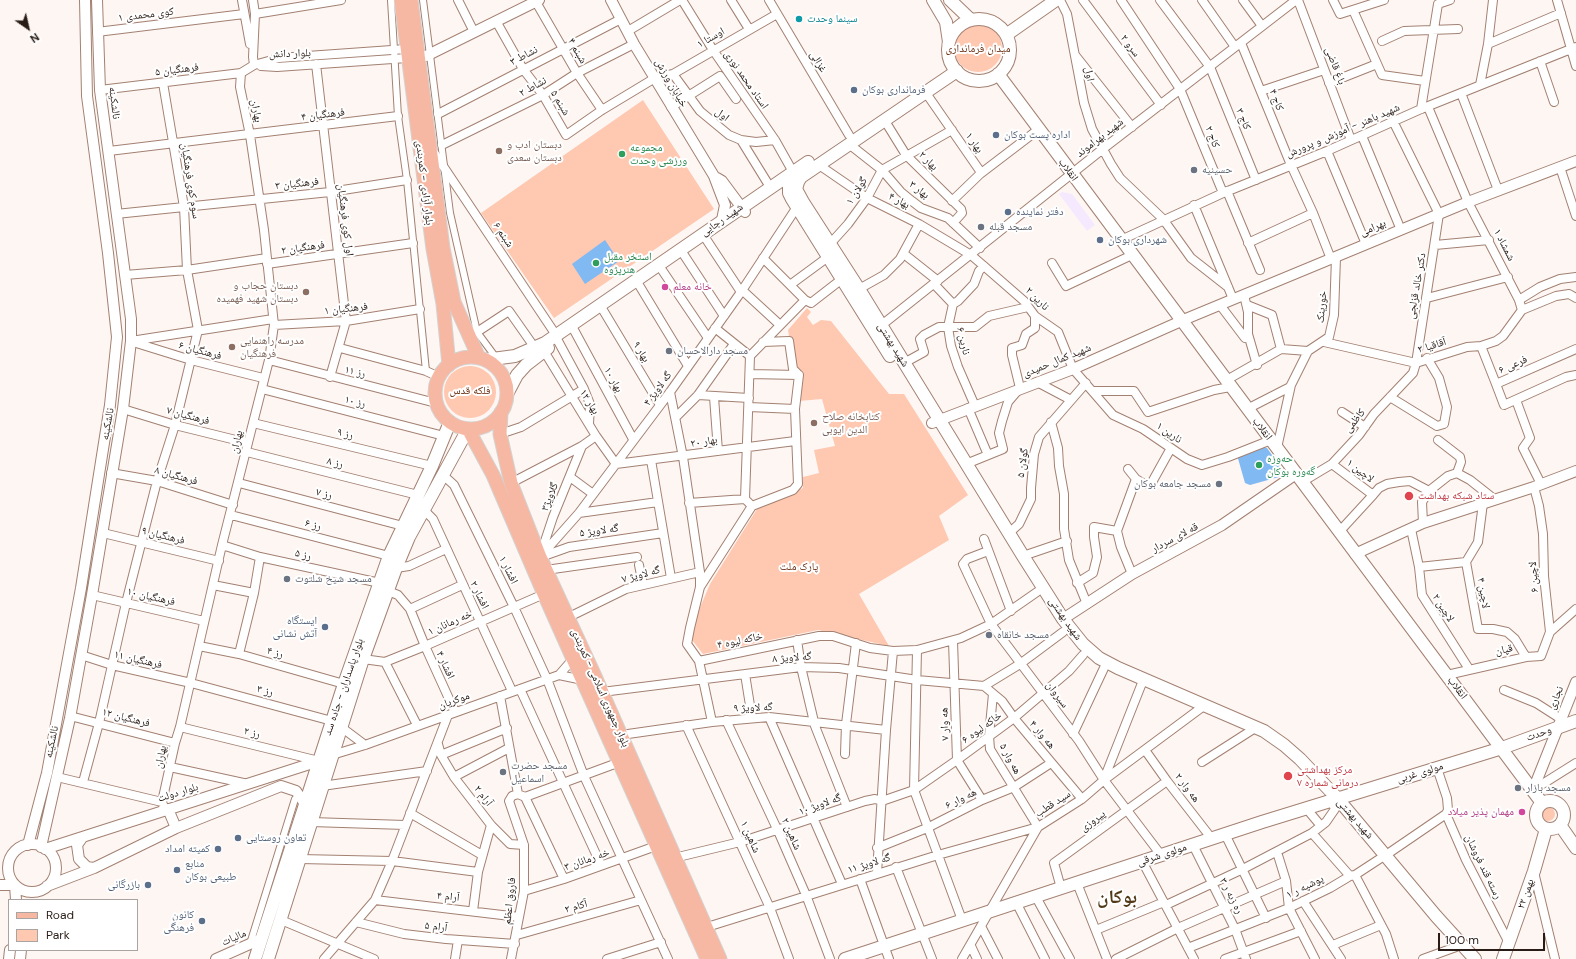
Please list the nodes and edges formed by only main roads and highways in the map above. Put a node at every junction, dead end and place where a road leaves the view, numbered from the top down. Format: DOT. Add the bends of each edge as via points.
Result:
graph roads {
  1 [pos="400,0"];
  2 [pos="411,0"];
  3 [pos="950,0"];
  4 [pos="1056,0"];
  5 [pos="939,2"];
  6 [pos="971,20"];
  7 [pos="1006,35"];
  8 [pos="949,42"];
  9 [pos="412,54"];
  10 [pos="955,68"];
  11 [pos="998,74"];
  12 [pos="849,139"];
  13 [pos="797,173"];
  14 [pos="794,203"];
  15 [pos="743,209"];
  16 [pos="449,303"];
  17 [pos="878,328"];
  18 [pos="557,338"];
  19 [pos="540,349"];
  20 [pos="487,359"];
  21 [pos="449,365"];
  22 [pos="507,394"];
  23 [pos="501,412"];
  24 [pos="936,421"];
  25 [pos="450,422"];
  26 [pos="468,429"];
  27 [pos="384,587"];
  28 [pos="364,644"];
  29 [pos="1576,721"];
  30 [pos="337,724"];
  31 [pos="1502,748"];
  32 [pos="1335,800"];
  33 [pos="1542,803"];
  34 [pos="1560,825"];
  35 [pos="1546,829"];
  36 [pos="1575,844"];
  37 [pos="1384,856"];
  38 [pos="255,959"];
  39 [pos="268,959"];
  40 [pos="707,959"];
  41 [pos="720,959"];
  42 [pos="845,959"];
  43 [pos="1467,959"];
  44 [pos="1475,959"];
  45 [pos="1503,959"];
  1 -- 9 [label="main road, بلوار آزادی - کمربندی"];
  2 -- 9 [label="main road, بلوار آزادی - کمربندی"];
  3 -- 6 [label="main road"];
  4 -- 7 [label="main road"];
  5 -- 8 [label="main road"];
  6 -- 7 [label="main road" via="992,21"];
  6 -- 8 [label="main road" via="957,28"];
  7 -- 11 [label="main road" via="1009,56"];
  8 -- 10 [label="main road" via="949,58"];
  9 -- 16 [label="main road, بلوار آزادی - کمربندی" via="433,249"];
  9 -- 16 [label="main road, بلوار آزادی - کمربندی" via="436,147"];
  10 -- 11 [label="main road" via="969,79 976,80 984,80"];
  10 -- 12 [label="main road, شهید رجایی"];
  10 -- 12 [label="main road, شهید رجایی" via="926,93 884,121"];
  11 -- 31 [label="main road, انقلاب"];
  12 -- 13 [label="main road, شهید رجایی"];
  12 -- 13 [label="main road, شهید رجایی" via="819,165"];
  13 -- 14 [label="main road" via="791,177 789,186"];
  13 -- 15 [label="main road, شهید رجایی" via="770,187"];
  13 -- 17 [label="main road, شهید بهشتی" via="796,189 859,289"];
  14 -- 15 [label="main road, شهید رجایی" via="784,192 776,192"];
  14 -- 17 [label="main road, شهید بهشتی" via="842,279"];
  15 -- 18 [label="main road, شهید رجایی" via="722,220"];
  15 -- 18 [label="main road, شهید رجایی" via="684,255 574,330"];
  16 -- 20 [label="main road, بلوار آزادی - کمربندی"];
  16 -- 21 [label="main road, بلوار آزادی - کمربندی"];
  17 -- 24 [label="main road, شهید بهشتی"];
  17 -- 24 [label="main road, شهید بهشتی" via="904,363"];
  18 -- 19 [label="main road, شهید رجایی"];
  19 -- 20 [label="main road, شهید رجایی" via="515,356"];
  19 -- 22 [label="main road, شهید رجایی" via="517,375"];
  20 -- 21 [label="main road" via="468,357"];
  20 -- 22 [label="main road" via="502,374"];
  21 -- 25 [label="main road" via="436,385 436,402 441,413"];
  22 -- 23 [label="main road"];
  23 -- 26 [label="main road" via="487,425"];
  23 -- 41 [label="main road, بلوار جمهوری اسلامی - کمربندی" via="500,434 511,483 540,557"];
  24 -- 32 [label="main road, شهید بهشتی" via="966,464 1063,619 1082,644 1099,658 1264,731 1300,759"];
  24 -- 32 [label="main road, شهید بهشتی" via="1037,592 1063,632 1084,655 1104,668 1252,730 1288,753"];
  25 -- 26 [label="main road"];
  25 -- 27 [label="main road, بلوار پاسداران - جاده سد" via="389,556"];
  26 -- 27 [label="main road, بلوار پاسداران - جاده سد"];
  26 -- 40 [label="main road, بلوار جمهوری اسلامی - کمربندی" via="493,475"];
  27 -- 28 [label="main road, بلوار پاسداران - جاده سد"];
  28 -- 30 [label="main road, بلوار پاسداران - جاده سد" via="363,659"];
  28 -- 30 [label="main road, بلوار پاسداران - جاده سد" via="344,684"];
  29 -- 31 [label="main road, وحدت" via="1559,723"];
  30 -- 38 [label="main road, بلوار پاسداران - جاده سد" via="300,802 256,942"];
  30 -- 39 [label="main road, بلوار پاسداران - جاده سد" via="332,755"];
  31 -- 32 [label="main road, مولوی غربی"];
  31 -- 33 [label="main road, انقلاب"];
  32 -- 37 [label="main road, شهید بهشتی"];
  32 -- 42 [label="main road, مولوی شرقی"];
  33 -- 34 [label="main road" via="1554,801 1561,806 1564,814"];
  33 -- 35 [label="main road" via="1536,810 1536,820"];
  34 -- 35 [label="main road"];
  34 -- 36 [label="main road"];
  35 -- 45 [label="main road, ۲۲ بهمن"];
  37 -- 43 [label="main road, شهید بهشتی"];
  37 -- 44 [label="main road, شهید بهشتی"];
}
